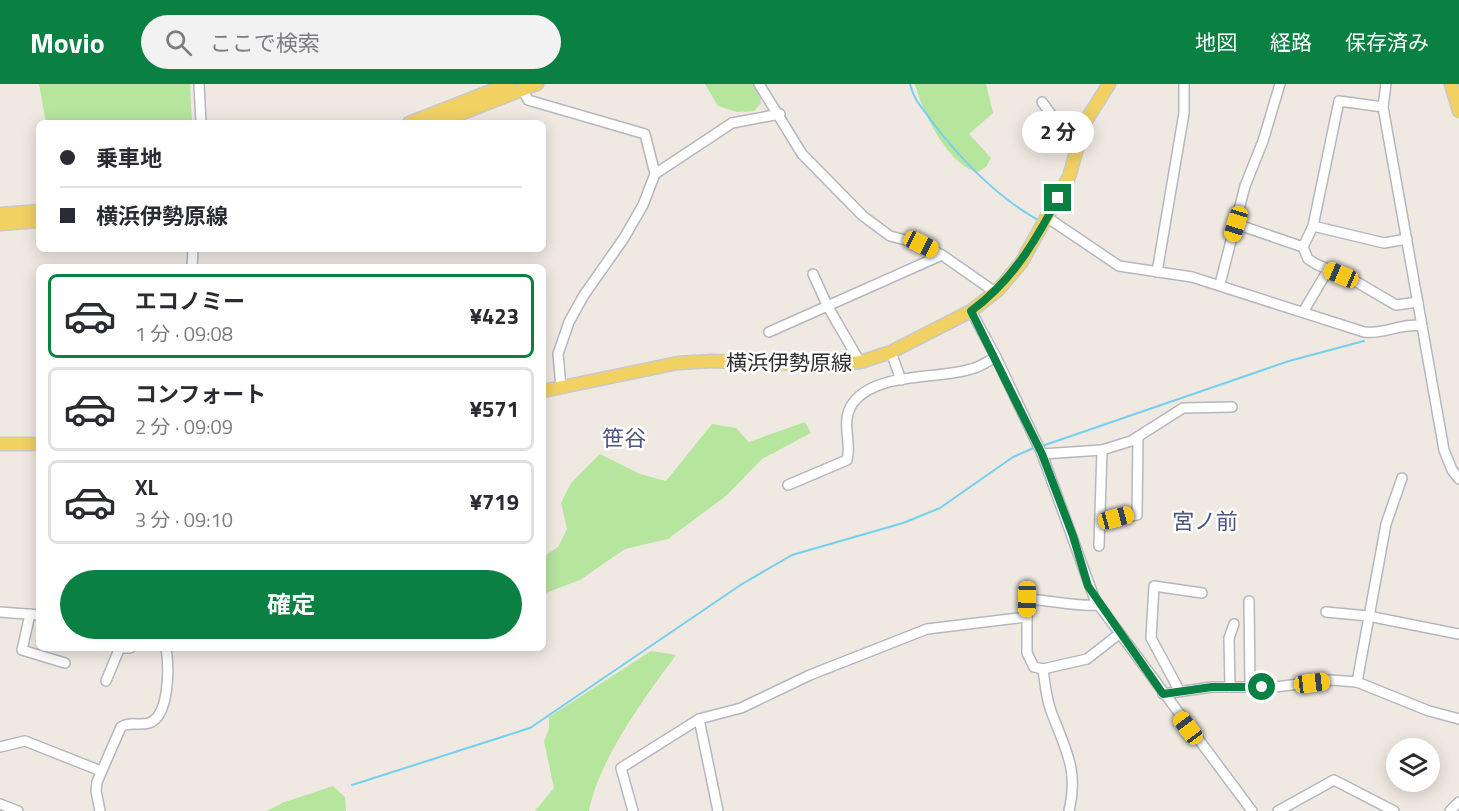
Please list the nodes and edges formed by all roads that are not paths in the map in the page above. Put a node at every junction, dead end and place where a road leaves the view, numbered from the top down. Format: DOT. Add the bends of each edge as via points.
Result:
graph roads {
  1 [pos="199,84"];
  2 [pos="509,84"];
  3 [pos="537,84"];
  4 [pos="759,84"];
  5 [pos="1109,84"];
  6 [pos="1184,84"];
  7 [pos="1281,84"];
  8 [pos="1386,84"];
  9 [pos="1451,84"];
  10 [pos="523,90"];
  11 [pos="1042,102"];
  12 [pos="1383,107"];
  13 [pos="1459,111"];
  14 [pos="780,114"];
  15 [pos="201,120"];
  16 [pos="417,120"];
  17 [pos="445,120"];
  18 [pos="1077,144"];
  19 [pos="655,174"];
  20 [pos="36,211"];
  21 [pos="0,214"];
  22 [pos="1048,218"];
  23 [pos="36,221"];
  24 [pos="0,224"];
  25 [pos="1236,224"];
  26 [pos="1313,226"];
  27 [pos="1407,239"];
  28 [pos="1303,247"];
  29 [pos="942,255"];
  30 [pos="1328,270"];
  31 [pos="1157,272"];
  32 [pos="813,274"];
  33 [pos="1220,284"];
  34 [pos="995,292"];
  35 [pos="1418,302"];
  36 [pos="828,307"];
  37 [pos="971,311"];
  38 [pos="1303,312"];
  39 [pos="1422,326"];
  40 [pos="769,332"];
  41 [pos="891,352"];
  42 [pos="996,357"];
  43 [pos="860,362"];
  44 [pos="901,380"];
  45 [pos="561,387"];
  46 [pos="546,390"];
  47 [pos="1232,407"];
  48 [pos="1138,437"];
  49 [pos="0,444"];
  50 [pos="36,444"];
  51 [pos="1040,449"];
  52 [pos="1102,450"];
  53 [pos="1402,478"];
  54 [pos="1459,479"];
  55 [pos="788,485"];
  56 [pos="1100,517"];
  57 [pos="1099,546"];
  58 [pos="1202,593"];
  59 [pos="1249,600"];
  60 [pos="1098,605"];
  61 [pos="0,612"];
  62 [pos="1326,612"];
  63 [pos="35,614"];
  64 [pos="1368,616"];
  65 [pos="1027,617"];
  66 [pos="1234,624"];
  67 [pos="1119,634"];
  68 [pos="1459,634"];
  69 [pos="118,651"];
  70 [pos="166,651"];
  71 [pos="65,663"];
  72 [pos="1043,669"];
  73 [pos="106,681"];
  74 [pos="1357,682"];
  75 [pos="1230,687"];
  76 [pos="1250,687"];
  77 [pos="1179,690"];
  78 [pos="1163,694"];
  79 [pos="699,719"];
  80 [pos="1459,719"];
  81 [pos="0,747"];
  82 [pos="101,771"];
  83 [pos="1376,801"];
  84 [pos="1459,802"];
  85 [pos="0,804"];
  86 [pos="18,811"];
  87 [pos="100,811"];
  88 [pos="633,811"];
  89 [pos="718,811"];
  90 [pos="1069,811"];
  91 [pos="1252,811"];
  92 [pos="1278,811"];
  93 [pos="1370,811"];
  94 [pos="1394,811"];
  95 [pos="1450,811"];
  1 -- 15 [label="street"];
  2 -- 16 [label="main road"];
  3 -- 10 [label="main road"];
  4 -- 14 [label="street"];
  5 -- 18 [label="main road, 横浜伊勢原線" via="1091,109"];
  6 -- 31 [label="street" via="1184,113"];
  7 -- 25 [label="street" via="1245,186"];
  8 -- 12 [label="street"];
  9 -- 13 [label="main road"];
  10 -- 17 [label="main road"];
  10 -- 19 [label="street" via="528,100 645,134"];
  11 -- 18 [label="street"];
  12 -- 26 [label="street" via="1339,101"];
  12 -- 27 [label="street"];
  14 -- 19 [label="street" via="732,123"];
  14 -- 29 [label="street" via="802,154 863,216 890,236 921,244"];
  18 -- 22 [label="main road, 横浜伊勢原線" via="1069,177"];
  19 -- 45 [label="street" via="624,238 569,322 558,354"];
  20 -- 21 [label="main road"];
  22 -- 31 [label="street" via="1114,264"];
  22 -- 34 [label="main road, 横浜伊勢原線" via="1021,262"];
  23 -- 24 [label="main road"];
  25 -- 28 [label="street"];
  25 -- 33 [label="street"];
  26 -- 27 [label="street" via="1384,243"];
  26 -- 28 [label="street"];
  27 -- 35 [label="street"];
  28 -- 30 [label="street" via="1308,259"];
  29 -- 34 [label="street"];
  29 -- 36 [label="street"];
  30 -- 35 [label="street" via="1396,305"];
  30 -- 38 [label="street"];
  31 -- 33 [label="street"];
  32 -- 36 [label="street"];
  33 -- 38 [label="street"];
  34 -- 37 [label="main road, 横浜伊勢原線"];
  35 -- 39 [label="street"];
  36 -- 40 [label="street"];
  36 -- 43 [label="street"];
  37 -- 41 [label="main road, 横浜伊勢原線"];
  37 -- 42 [label="street"];
  38 -- 39 [label="street" via="1372,333 1414,324"];
  39 -- 54 [label="street" via="1444,450"];
  41 -- 43 [label="main road, 横浜伊勢原線"];
  41 -- 44 [label="street"];
  42 -- 44 [label="street" via="971,369"];
  42 -- 51 [label="street"];
  43 -- 45 [label="main road, 横浜伊勢原線" via="678,363"];
  44 -- 55 [label="street" via="868,392 850,407 845,428 847,460"];
  45 -- 46 [label="main road, 横浜伊勢原線"];
  47 -- 48 [label="street" via="1183,408"];
  48 -- 52 [label="street"];
  48 -- 56 [label="street" via="1137,515"];
  49 -- 50 [label="main road"];
  51 -- 52 [label="street"];
  51 -- 60 [label="street"];
  52 -- 56 [label="street"];
  53 -- 64 [label="street" via="1386,524"];
  56 -- 57 [label="street"];
  58 -- 77 [label="street" via="1154,586 1151,638"];
  59 -- 76 [label="street"];
  60 -- 65 [label="street" via="1027,599"];
  60 -- 67 [label="street"];
  61 -- 63 [label="street"];
  62 -- 64 [label="street"];
  63 -- 71 [label="street" via="22,650"];
  64 -- 68 [label="street"];
  64 -- 74 [label="street"];
  65 -- 72 [label="street" via="1027,652 1034,667"];
  65 -- 79 [label="street" via="927,629 810,675 741,708"];
  66 -- 75 [label="street" via="1229,638"];
  67 -- 72 [label="street" via="1087,659"];
  67 -- 78 [label="street"];
  69 -- 73 [label="street"];
  70 -- 82 [label="street" via="168,678 160,716 151,722 121,727"];
  72 -- 90 [label="street" via="1050,710 1068,748 1073,775"];
  74 -- 76 [label="street" via="1331,680"];
  74 -- 80 [label="street"];
  75 -- 76 [label="street"];
  75 -- 77 [label="street"];
  77 -- 78 [label="street"];
  78 -- 91 [label="street"];
  79 -- 88 [label="street" via="621,768"];
  79 -- 89 [label="street"];
  81 -- 82 [label="street" via="26,741"];
  82 -- 87 [label="street" via="96,791"];
  83 -- 92 [label="street" via="1334,780"];
  83 -- 93 [label="street"];
  83 -- 94 [label="street"];
  84 -- 95 [label="street"];
  85 -- 86 [label="street"];
}
